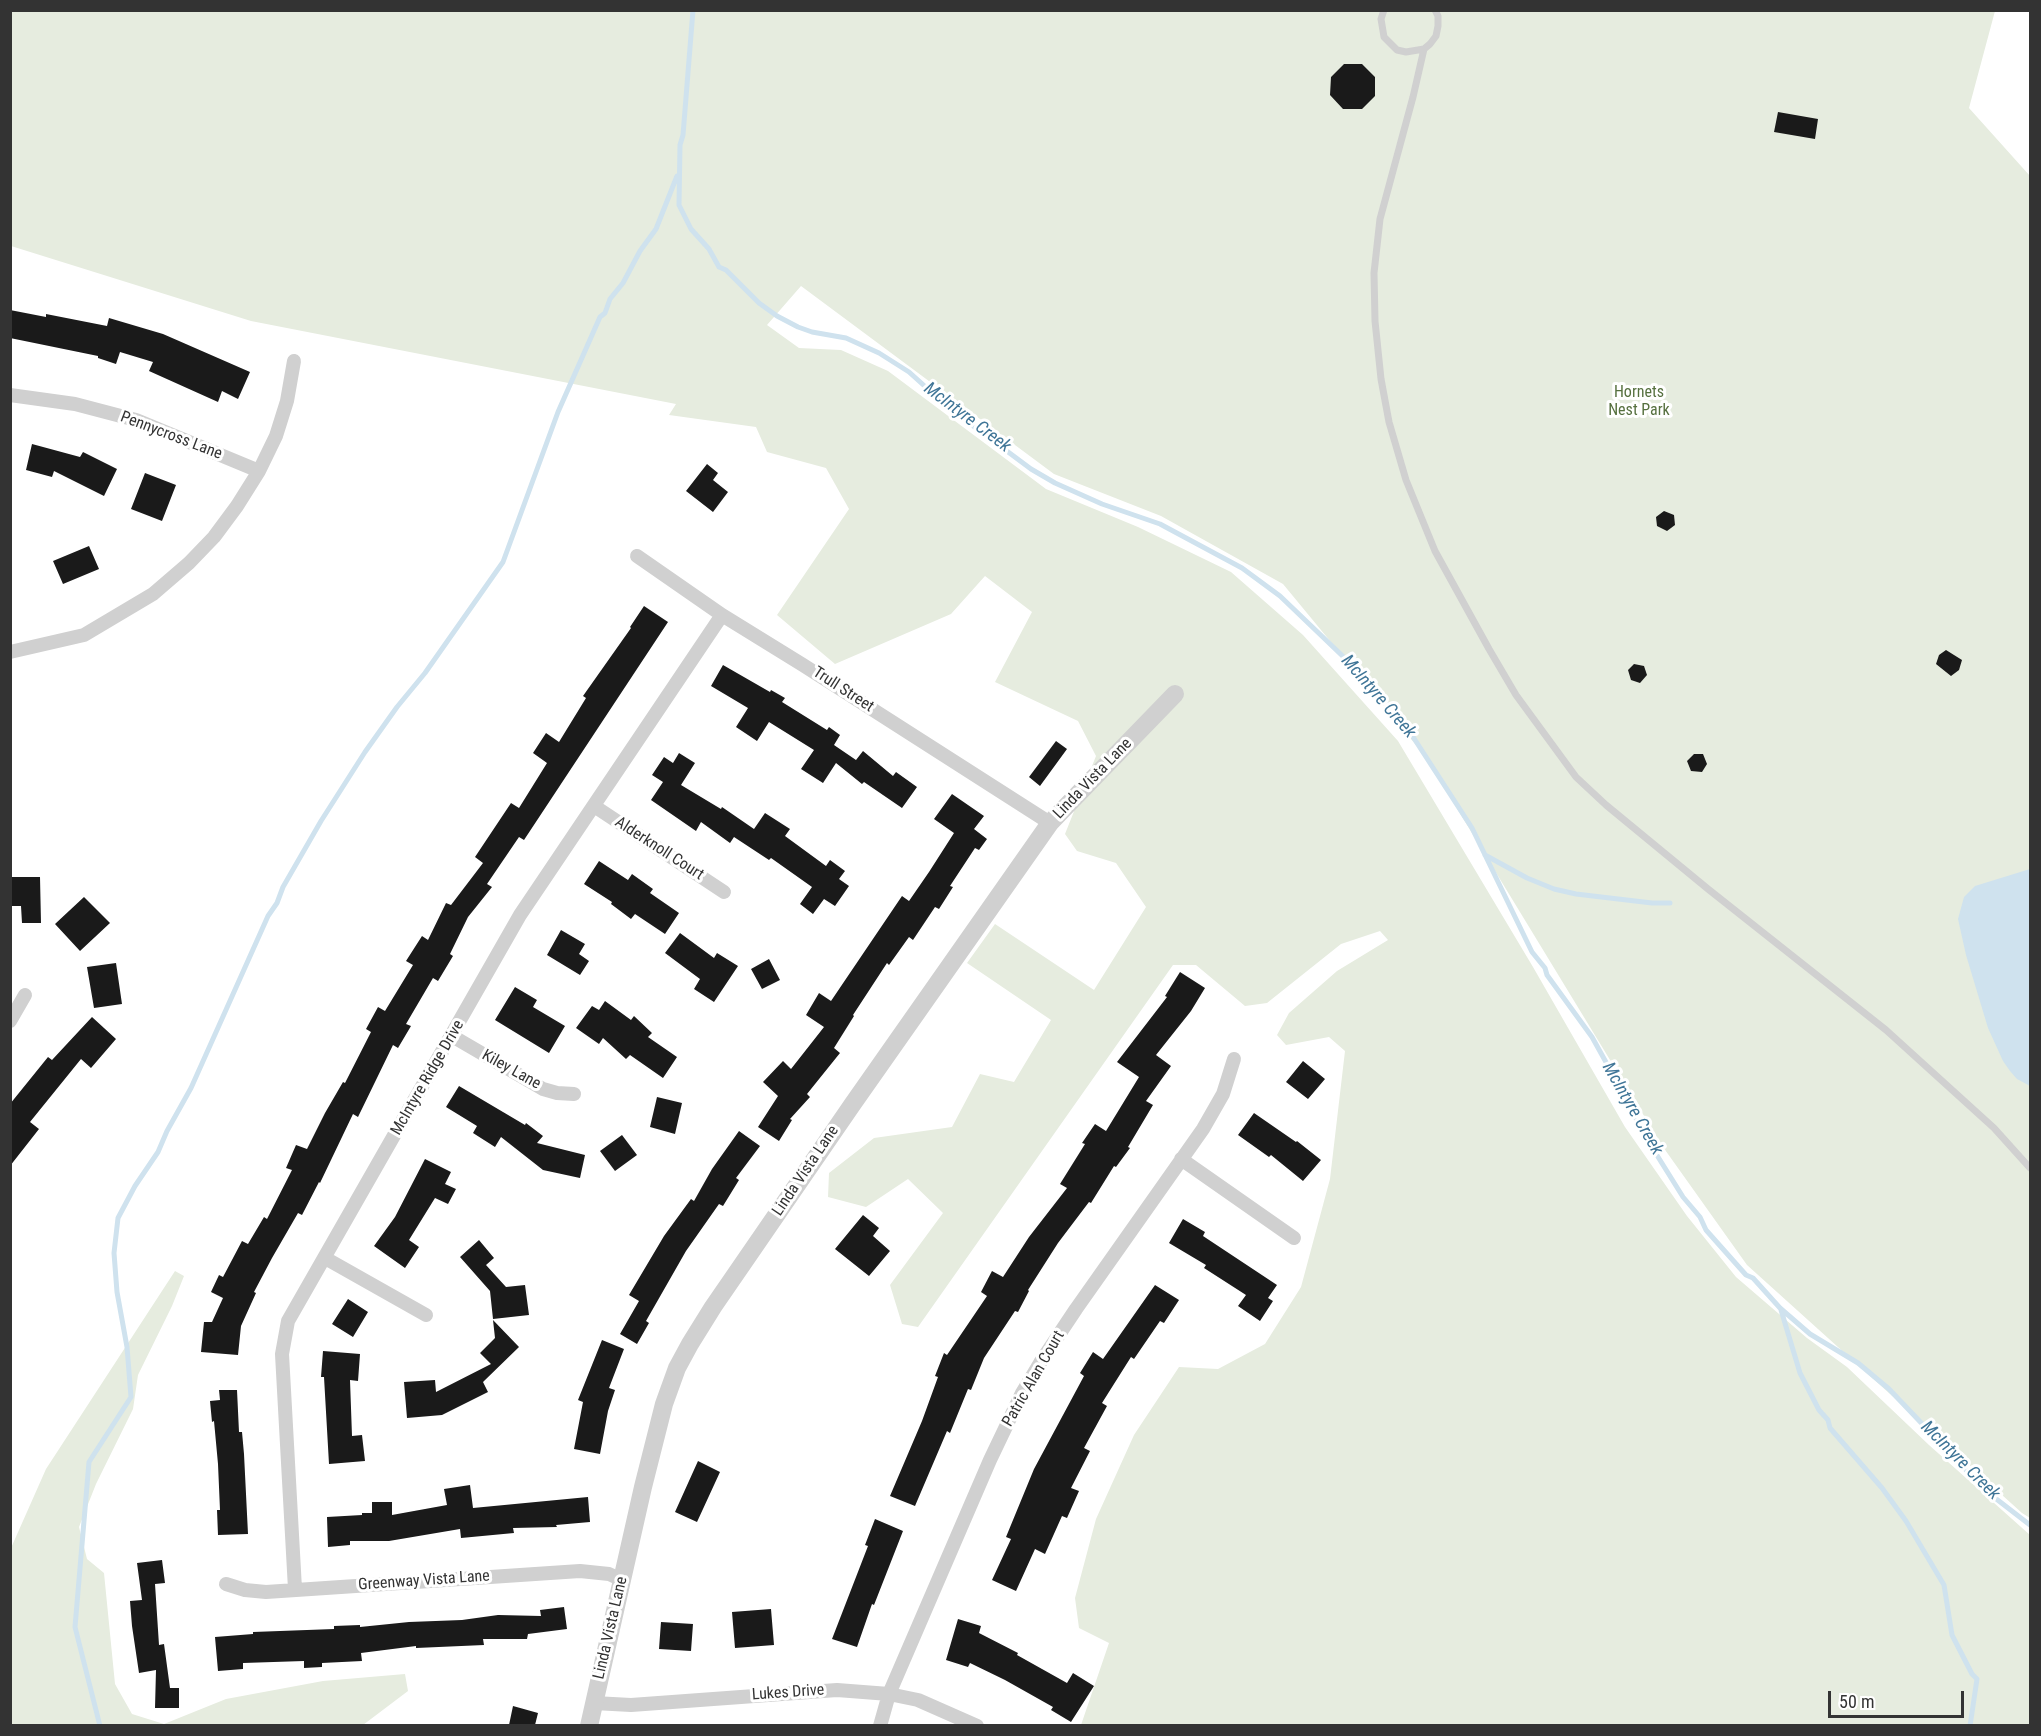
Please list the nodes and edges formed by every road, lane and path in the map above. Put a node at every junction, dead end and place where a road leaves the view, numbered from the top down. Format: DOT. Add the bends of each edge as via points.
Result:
graph roads {
  1 [pos="1383,10"];
  2 [pos="1435,10"];
  3 [pos="1424,49"];
  4 [pos="294,361"];
  5 [pos="10,394"];
  6 [pos="260,471"];
  7 [pos="637,556"];
  8 [pos="722,615"];
  9 [pos="10,652"];
  10 [pos="1175,694"];
  11 [pos="594,806"];
  12 [pos="1050,823"];
  13 [pos="724,892"];
  14 [pos="25,995"];
  15 [pos="10,1021"];
  16 [pos="452,1036"];
  17 [pos="1234,1059"];
  18 [pos="574,1094"];
  19 [pos="1182,1159"];
  20 [pos="2031,1168"];
  21 [pos="1294,1238"];
  22 [pos="325,1258"];
  23 [pos="426,1315"];
  24 [pos="622,1580"];
  25 [pos="226,1584"];
  26 [pos="295,1589"];
  27 [pos="889,1694"];
  28 [pos="594,1703"];
  29 [pos="589,1725"];
  30 [pos="880,1725"];
  31 [pos="977,1725"];
  1 -- 3 [label="lane" via="1381,28 1390,44 1406,52"];
  2 -- 3 [label="lane" via="1436,36"];
  3 -- 20 [label="lane" via="1380,219 1374,273 1376,332 1389,422 1406,480 1435,551 1516,694 1576,777 1708,889 1886,1030 1994,1128"];
  4 -- 6 [label="street" via="287,401"];
  5 -- 6 [label="street, Pennycross Lane" via="75,404 136,420"];
  6 -- 9 [label="street" via="214,537 153,594 84,635"];
  7 -- 8 [label="street, Trull Street"];
  8 -- 11 [label="street, McIntyre Ridge Drive"];
  8 -- 12 [label="street, Trull Street"];
  10 -- 12 [label="street, Linda Vista Lane"];
  11 -- 13 [label="street, Alderknoll Court"];
  11 -- 16 [label="street, McIntyre Ridge Drive" via="520,915"];
  12 -- 24 [label="street, Linda Vista Lane" via="690,1344 664,1404"];
  14 -- 15 [label="street"];
  16 -- 18 [label="street, Kiley Lane" via="543,1089"];
  16 -- 22 [label="street, McIntyre Ridge Drive"];
  17 -- 19 [label="street, Patric Alan Court" via="1223,1094"];
  19 -- 21 [label="street"];
  19 -- 27 [label="street, Patric Alan Court" via="1022,1393"];
  22 -- 23 [label="street"];
  22 -- 26 [label="street, McIntyre Ridge Drive" via="288,1321 282,1354"];
  24 -- 26 [label="street, Greenway Vista Lane" via="609,1574 580,1571"];
  24 -- 28 [label="street, Linda Vista Lane"];
  25 -- 26 [label="street, Greenway Vista Lane" via="266,1592"];
  27 -- 28 [label="street, Lukes Drive" via="837,1690 631,1705"];
  27 -- 30 [label="street, Patric Alan Court"];
  27 -- 31 [label="street, Lukes Drive" via="918,1700"];
  28 -- 29 [label="street, Linda Vista Lane"];
}
